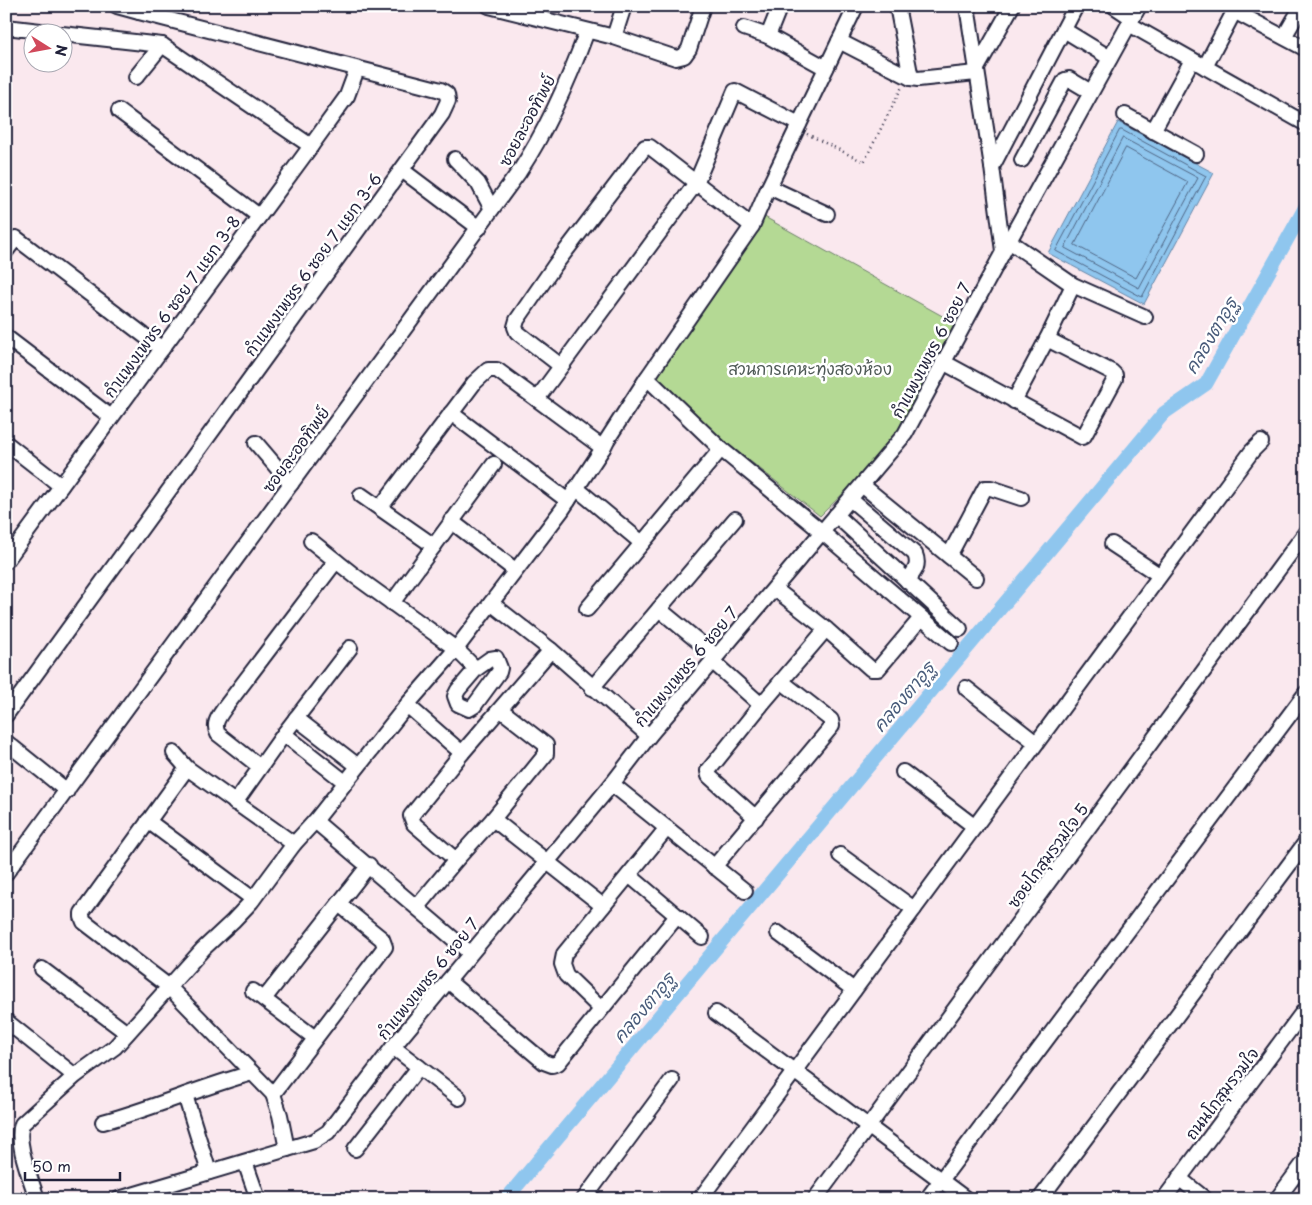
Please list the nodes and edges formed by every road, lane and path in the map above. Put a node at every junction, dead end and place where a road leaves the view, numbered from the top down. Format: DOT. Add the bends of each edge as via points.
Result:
graph roads {
  1 [pos="117,6"];
  2 [pos="488,6"];
  3 [pos="624,6"];
  4 [pos="703,6"];
  5 [pos="780,6"];
  6 [pos="856,6"];
  7 [pos="896,6"];
  8 [pos="966,6"];
  9 [pos="1012,6"];
  10 [pos="1076,6"];
  11 [pos="1114,6"];
  12 [pos="1302,6"];
  13 [pos="1235,8"];
  14 [pos="140,9"];
  15 [pos="530,11"];
  16 [pos="1133,16"];
  17 [pos="744,28"];
  18 [pos="1064,30"];
  19 [pos="587,31"];
  20 [pos="72,35"];
  21 [pos="768,36"];
  22 [pos="614,37"];
  23 [pos="1284,37"];
  24 [pos="839,41"];
  25 [pos="162,45"];
  26 [pos="1306,49"];
  27 [pos="1110,58"];
  28 [pos="1192,60"];
  29 [pos="1205,67"];
  30 [pos="826,68"];
  31 [pos="357,69"];
  32 [pos="976,71"];
  33 [pos="136,77"];
  34 [pos="909,77"];
  35 [pos="1091,92"];
  36 [pos="120,111"];
  37 [pos="1124,115"];
  38 [pos="1306,124"];
  39 [pos="798,126"];
  40 [pos="1153,131"];
  41 [pos="311,146"];
  42 [pos="1196,154"];
  43 [pos="455,159"];
  44 [pos="1022,160"];
  45 [pos="992,167"];
  46 [pos="402,170"];
  47 [pos="696,183"];
  48 [pos="769,187"];
  49 [pos="492,209"];
  50 [pos="827,214"];
  51 [pos="259,216"];
  52 [pos="752,226"];
  53 [pos="479,228"];
  54 [pos="1006,246"];
  55 [pos="6,251"];
  56 [pos="1073,285"];
  57 [pos="1145,317"];
  58 [pos="6,337"];
  59 [pos="1047,339"];
  60 [pos="162,348"];
  61 [pos="943,362"];
  62 [pos="561,366"];
  63 [pos="647,378"];
  64 [pos="537,399"];
  65 [pos="1014,401"];
  66 [pos="451,413"];
  67 [pos="111,417"];
  68 [pos="6,442"];
  69 [pos="1261,442"];
  70 [pos="256,443"];
  71 [pos="603,448"];
  72 [pos="721,449"];
  73 [pos="494,464"];
  74 [pos="291,484"];
  75 [pos="862,484"];
  76 [pos="61,486"];
  77 [pos="576,488"];
  78 [pos="362,495"];
  79 [pos="1021,498"];
  80 [pos="850,499"];
  81 [pos="568,500"];
  82 [pos="380,508"];
  83 [pos="836,515"];
  84 [pos="736,519"];
  85 [pos="451,521"];
  86 [pos="822,532"];
  87 [pos="1306,532"];
  88 [pos="311,541"];
  89 [pos="642,543"];
  90 [pos="1112,544"];
  91 [pos="434,546"];
  92 [pos="949,556"];
  93 [pos="6,561"];
  94 [pos="336,561"];
  95 [pos="515,570"];
  96 [pos="1160,575"];
  97 [pos="976,578"];
  98 [pos="907,581"];
  99 [pos="775,589"];
  100 [pos="392,603"];
  101 [pos="491,603"];
  102 [pos="587,609"];
  103 [pos="659,609"];
  104 [pos="921,618"];
  105 [pos="826,629"];
  106 [pos="960,629"];
  107 [pos="952,643"];
  108 [pos="350,648"];
  109 [pos="456,649"];
  110 [pos="550,650"];
  111 [pos="714,659"];
  112 [pos="476,669"];
  113 [pos="781,682"];
  114 [pos="592,688"];
  115 [pos="966,688"];
  116 [pos="1306,693"];
  117 [pos="407,705"];
  118 [pos="761,705"];
  119 [pos="501,710"];
  120 [pos="6,715"];
  121 [pos="296,718"];
  122 [pos="284,734"];
  123 [pos="649,736"];
  124 [pos="6,742"];
  125 [pos="1036,743"];
  126 [pos="174,753"];
  127 [pos="462,753"];
  128 [pos="358,766"];
  129 [pos="260,767"];
  130 [pos="187,768"];
  131 [pos="903,772"];
  132 [pos="346,782"];
  133 [pos="612,784"];
  134 [pos="67,791"];
  135 [pos="236,803"];
  136 [pos="756,818"];
  137 [pos="493,819"];
  138 [pos="315,820"];
  139 [pos="148,821"];
  140 [pos="975,827"];
  141 [pos="667,828"];
  142 [pos="1306,842"];
  143 [pos="294,844"];
  144 [pos="840,856"];
  145 [pos="456,860"];
  146 [pos="547,862"];
  147 [pos="369,865"];
  148 [pos="714,868"];
  149 [pos="6,873"];
  150 [pos="629,875"];
  151 [pos="745,891"];
  152 [pos="253,899"];
  153 [pos="339,904"];
  154 [pos="603,906"];
  155 [pos="417,907"];
  156 [pos="914,909"];
  157 [pos="677,916"];
  158 [pos="778,933"];
  159 [pos="702,937"];
  160 [pos="470,953"];
  161 [pos="42,969"];
  162 [pos="448,981"];
  163 [pos="168,986"];
  164 [pos="854,990"];
  165 [pos="1306,1008"];
  166 [pos="601,1009"];
  167 [pos="716,1013"];
  168 [pos="6,1021"];
  169 [pos="127,1033"];
  170 [pos="315,1038"];
  171 [pos="393,1047"];
  172 [pos="419,1067"];
  173 [pos="794,1071"];
  174 [pos="252,1073"];
  175 [pos="75,1076"];
  176 [pos="672,1080"];
  177 [pos="273,1094"];
  178 [pos="185,1095"];
  179 [pos="459,1098"];
  180 [pos="103,1122"];
  181 [pos="869,1126"];
  182 [pos="287,1149"];
  183 [pos="355,1149"];
  184 [pos="1306,1160"];
  185 [pos="245,1162"];
  186 [pos="209,1172"];
  187 [pos="1179,1178"];
  188 [pos="941,1180"];
  189 [pos="37,1199"];
  190 [pos="119,1199"];
  191 [pos="258,1199"];
  192 [pos="584,1199"];
  193 [pos="700,1199"];
  194 [pos="815,1199"];
  195 [pos="927,1199"];
  196 [pos="966,1199"];
  197 [pos="1040,1199"];
  198 [pos="1164,1199"];
  199 [pos="1205,1199"];
  200 [pos="1277,1199"];
  1 -- 14 [label="street, กำแพงเพชร 6 ซอย 7 แยก 3-6"];
  2 -- 15 [label="street"];
  3 -- 22 [label="street"];
  4 -- 22 [label="street" via="684,56 676,58"];
  5 -- 21 [label="street"];
  6 -- 24 [label="street"];
  7 -- 34 [label="street"];
  8 -- 32 [label="street"];
  9 -- 32 [label="street"];
  10 -- 18 [label="street"];
  11 -- 16 [label="street"];
  12 -- 23 [label="street"];
  13 -- 23 [label="street"];
  13 -- 29 [label="street"];
  14 -- 31 [label="street, กำแพงเพชร 6 ซอย 7 แยก 3-6"];
  15 -- 19 [label="street"];
  16 -- 27 [label="street, กำแพงเพชร 6 ซอย 7"];
  16 -- 28 [label="street"];
  17 -- 21 [label="street"];
  18 -- 27 [label="street"];
  18 -- 45 [label="street"];
  19 -- 22 [label="street"];
  19 -- 49 [label="street, ซอยละออทิพย์" via="543,133"];
  20 -- 25 [label="street"];
  21 -- 30 [label="street"];
  23 -- 26 [label="street"];
  24 -- 30 [label="street"];
  24 -- 34 [label="street"];
  25 -- 33 [label="street"];
  25 -- 41 [label="street"];
  27 -- 35 [label="street, กำแพงเพชร 6 ซอย 7"];
  28 -- 29 [label="street"];
  28 -- 40 [label="street"];
  29 -- 38 [label="street"];
  30 -- 39 [label="street"];
  31 -- 41 [label="street, กำแพงเพชร 6 ซอย 7 แยก 3-8" via="347,96"];
  31 -- 46 [label="street, กำแพงเพชร 6 ซอย 7 แยก 3-6" via="447,94 446,108"];
  32 -- 34 [label="street" via="918,79"];
  32 -- 45 [label="street"];
  34 -- 39 [label="path" via="864,162"];
  35 -- 44 [label="street" via="1069,79 1065,80"];
  35 -- 54 [label="street, กำแพงเพชร 6 ซอย 7"];
  36 -- 51 [label="street"];
  37 -- 40 [label="street"];
  39 -- 47 [label="street" via="735,91"];
  39 -- 48 [label="street"];
  40 -- 42 [label="street"];
  41 -- 51 [label="street, กำแพงเพชร 6 ซอย 7 แยก 3-8"];
  43 -- 49 [label="street" via="478,183"];
  45 -- 54 [label="street"];
  46 -- 53 [label="street"];
  46 -- 120 [label="street, กำแพงเพชร 6 ซอย 7 แยก 3-6"];
  47 -- 52 [label="street"];
  47 -- 62 [label="street"];
  47 -- 62 [label="street" via="650,147 645,147 555,265 521,312 515,327 517,332"];
  48 -- 50 [label="street"];
  48 -- 52 [label="street"];
  49 -- 53 [label="street, ซอยละออทิพย์"];
  51 -- 60 [label="street, กำแพงเพชร 6 ซอย 7 แยก 3-8"];
  52 -- 63 [label="street"];
  53 -- 74 [label="street, ซอยละออทิพย์"];
  54 -- 56 [label="street"];
  54 -- 61 [label="street, กำแพงเพชร 6 ซอย 7"];
  55 -- 60 [label="street" via="16,238"];
  56 -- 57 [label="street"];
  56 -- 59 [label="street"];
  58 -- 67 [label="street"];
  59 -- 65 [label="street"];
  59 -- 65 [label="street" via="1112,372 1115,379 1084,436"];
  60 -- 67 [label="street, กำแพงเพชร 6 ซอย 7 แยก 3-8"];
  61 -- 65 [label="street"];
  61 -- 75 [label="street, กำแพงเพชร 6 ซอย 7" via="905,434"];
  62 -- 64 [label="street"];
  63 -- 71 [label="street"];
  63 -- 72 [label="street"];
  64 -- 66 [label="street" via="492,369 482,374"];
  64 -- 71 [label="street"];
  66 -- 81 [label="street"];
  66 -- 82 [label="street"];
  67 -- 76 [label="street, กำแพงเพชร 6 ซอย 7 แยก 3-8"];
  68 -- 76 [label="street"];
  69 -- 96 [label="street"];
  70 -- 74 [label="street"];
  71 -- 77 [label="street"];
  72 -- 86 [label="street"];
  72 -- 89 [label="street"];
  73 -- 85 [label="street"];
  74 -- 134 [label="street, ซอยละออทิพย์"];
  75 -- 80 [label="street, กำแพงเพชร 6 ซอย 7"];
  75 -- 92 [label="street"];
  76 -- 93 [label="street, กำแพงเพชร 6 ซอย 7 แยก 3-8"];
  77 -- 81 [label="street"];
  77 -- 89 [label="street"];
  78 -- 82 [label="street"];
  79 -- 92 [label="street" via="985,488"];
  80 -- 83 [label="street, กำแพงเพชร 6 ซอย 7"];
  80 -- 98 [label="street" via="915,554 917,568"];
  81 -- 95 [label="street"];
  82 -- 91 [label="street"];
  83 -- 86 [label="street, กำแพงเพชร 6 ซอย 7"];
  83 -- 98 [label="street"];
  84 -- 103 [label="street"];
  85 -- 91 [label="street"];
  85 -- 95 [label="street"];
  86 -- 99 [label="street, กำแพงเพชร 6 ซอย 7"];
  86 -- 104 [label="street"];
  87 -- 181 [label="street, ซอยโกสุมรวมใจ 5"];
  88 -- 94 [label="street"];
  89 -- 102 [label="street"];
  90 -- 96 [label="street"];
  91 -- 100 [label="street"];
  92 -- 97 [label="street"];
  94 -- 100 [label="street"];
  94 -- 129 [label="street" via="217,720 218,734"];
  95 -- 101 [label="street"];
  96 -- 125 [label="street"];
  98 -- 106 [label="street"];
  99 -- 105 [label="street"];
  99 -- 111 [label="street, กำแพงเพชร 6 ซอย 7"];
  100 -- 109 [label="street"];
  101 -- 109 [label="street"];
  101 -- 110 [label="street"];
  103 -- 111 [label="street"];
  103 -- 114 [label="street"];
  104 -- 105 [label="street" via="875,670"];
  104 -- 107 [label="street"];
  105 -- 113 [label="street"];
  108 -- 121 [label="street"];
  109 -- 112 [label="street"];
  109 -- 117 [label="street"];
  110 -- 114 [label="street"];
  110 -- 119 [label="street"];
  111 -- 118 [label="street"];
  111 -- 123 [label="street, กำแพงเพชร 6 ซอย 7"];
  113 -- 118 [label="street"];
  113 -- 136 [label="street" via="831,720 832,726"];
  114 -- 123 [label="street"];
  115 -- 125 [label="street"];
  116 -- 188 [label="street"];
  117 -- 127 [label="street"];
  117 -- 128 [label="street"];
  118 -- 136 [label="street" via="708,771 709,776"];
  119 -- 127 [label="street"];
  119 -- 137 [label="street" via="547,749"];
  121 -- 122 [label="street"];
  121 -- 128 [label="street"];
  122 -- 129 [label="street"];
  122 -- 132 [label="street"];
  123 -- 133 [label="street, กำแพงเพชร 6 ซอย 7"];
  124 -- 134 [label="street"];
  125 -- 140 [label="street"];
  126 -- 130 [label="street"];
  127 -- 145 [label="street" via="411,816 414,824"];
  128 -- 132 [label="street"];
  129 -- 135 [label="street"];
  130 -- 135 [label="street"];
  130 -- 139 [label="street"];
  131 -- 140 [label="street"];
  132 -- 138 [label="street"];
  133 -- 141 [label="street"];
  133 -- 146 [label="street, กำแพงเพชร 6 ซอย 7"];
  134 -- 149 [label="street, ซอยละออทิพย์"];
  135 -- 143 [label="street"];
  136 -- 148 [label="street"];
  137 -- 145 [label="street"];
  137 -- 146 [label="street"];
  138 -- 143 [label="street"];
  138 -- 147 [label="street"];
  139 -- 152 [label="street"];
  139 -- 163 [label="street" via="82,917 84,922"];
  140 -- 156 [label="street"];
  141 -- 148 [label="street"];
  141 -- 150 [label="street"];
  142 -- 197 [label="street"];
  143 -- 152 [label="street"];
  144 -- 156 [label="street"];
  145 -- 155 [label="street"];
  146 -- 154 [label="street"];
  146 -- 160 [label="street, กำแพงเพชร 6 ซอย 7"];
  147 -- 153 [label="street"];
  147 -- 155 [label="street"];
  148 -- 151 [label="street"];
  150 -- 154 [label="street"];
  150 -- 157 [label="street"];
  152 -- 163 [label="street"];
  153 -- 170 [label="street" via="382,938 385,947"];
  153 -- 170 [label="street" via="258,995"];
  154 -- 166 [label="street" via="564,954 562,964 566,975"];
  155 -- 160 [label="street"];
  156 -- 164 [label="street"];
  157 -- 159 [label="street"];
  157 -- 166 [label="street"];
  158 -- 164 [label="street"];
  160 -- 162 [label="street, กำแพงเพชร 6 ซอย 7"];
  161 -- 169 [label="street"];
  162 -- 166 [label="street" via="544,1062 552,1065 558,1063"];
  162 -- 171 [label="street, กำแพงเพชร 6 ซอย 7"];
  163 -- 169 [label="street"];
  163 -- 174 [label="street"];
  164 -- 173 [label="street"];
  165 -- 187 [label="street, ถนนโกสุมรวมใจ"];
  167 -- 173 [label="street"];
  168 -- 175 [label="street"];
  169 -- 175 [label="street" via="115,1047"];
  170 -- 177 [label="street"];
  171 -- 172 [label="street"];
  171 -- 182 [label="street, กำแพงเพชร 6 ซอย 7" via="328,1132 314,1141"];
  172 -- 179 [label="street"];
  172 -- 183 [label="street"];
  173 -- 181 [label="street"];
  173 -- 193 [label="street"];
  174 -- 177 [label="street"];
  174 -- 178 [label="street"];
  175 -- 189 [label="street" via="31,1115 19,1132"];
  176 -- 192 [label="street"];
  177 -- 182 [label="street"];
  178 -- 180 [label="street"];
  178 -- 186 [label="street"];
  181 -- 188 [label="street"];
  181 -- 194 [label="street, ซอยโกสุมรวมใจ 5"];
  182 -- 185 [label="street, กำแพงเพชร 6 ซอย 7"];
  184 -- 200 [label="street"];
  185 -- 186 [label="street, กำแพงเพชร 6 ซอย 7"];
  185 -- 191 [label="street"];
  186 -- 190 [label="street, กำแพงเพชร 6 ซอย 7"];
  187 -- 198 [label="street, ถนนโกสุมรวมใจ"];
  187 -- 199 [label="street"];
  188 -- 195 [label="street"];
  188 -- 196 [label="street"];
}
